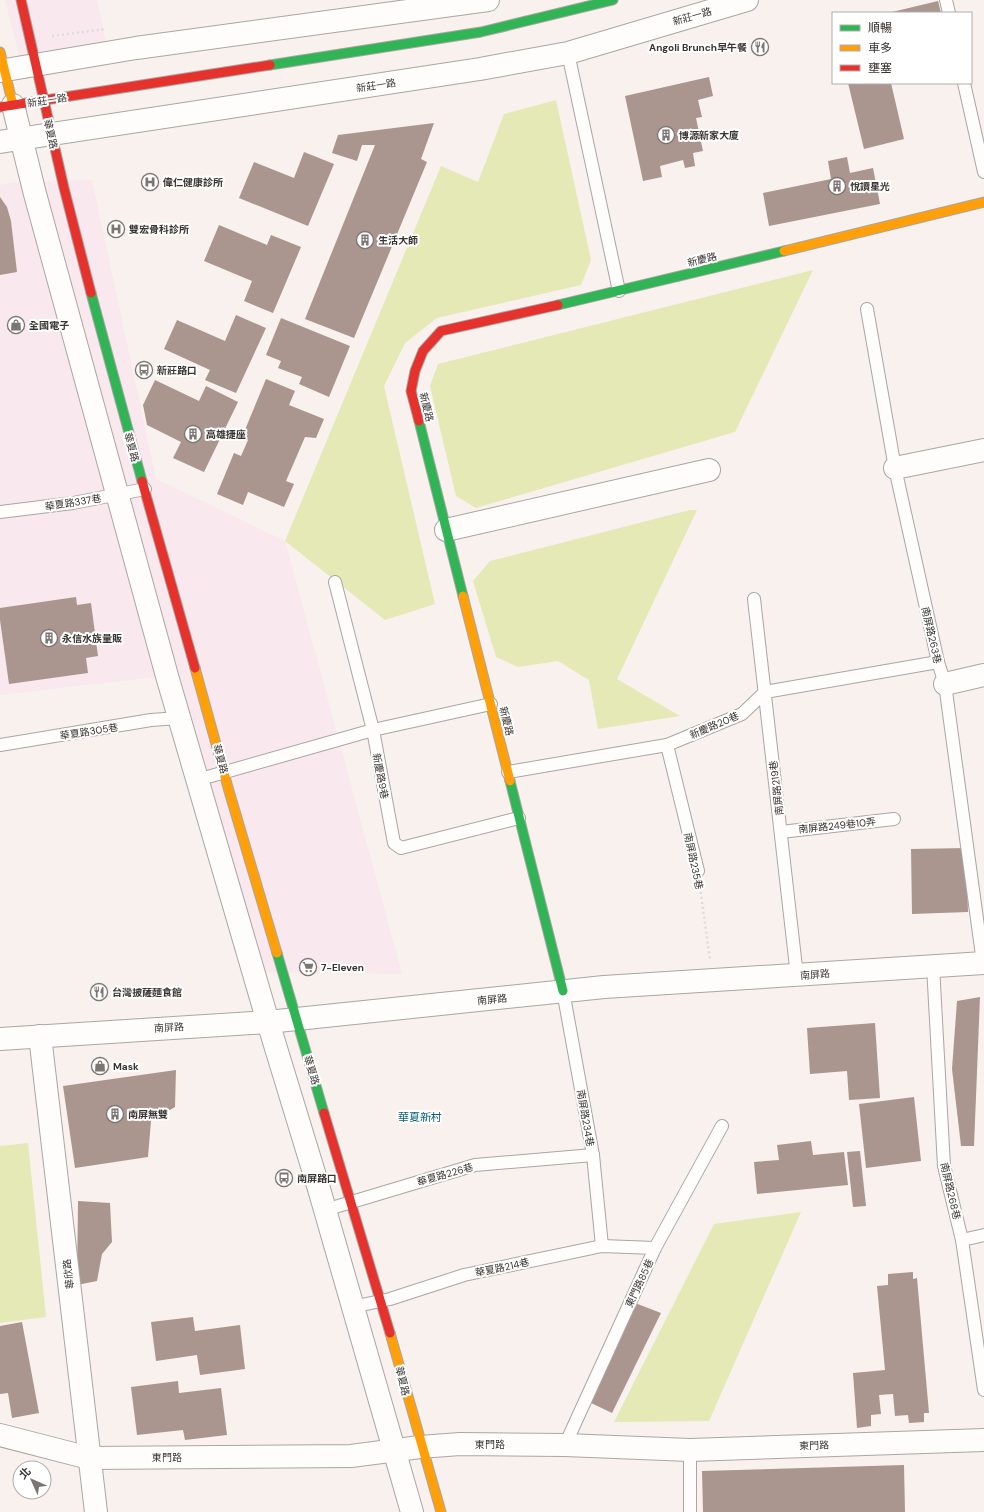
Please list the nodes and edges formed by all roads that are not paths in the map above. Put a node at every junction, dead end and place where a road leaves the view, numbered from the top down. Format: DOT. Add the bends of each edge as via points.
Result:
graph roads {
  1 [pos="21,0"];
  2 [pos="488,0"];
  3 [pos="613,0"];
  4 [pos="747,0"];
  5 [pos="946,0"];
  6 [pos="948,12"];
  7 [pos="568,53"];
  8 [pos="1,64"];
  9 [pos="36,64"];
  10 [pos="964,84"];
  11 [pos="44,100"];
  12 [pos="6,106"];
  13 [pos="52,134"];
  14 [pos="10,140"];
  15 [pos="984,172"];
  16 [pos="984,202"];
  17 [pos="619,291"];
  18 [pos="867,309"];
  19 [pos="984,450"];
  20 [pos="895,468"];
  21 [pos="709,470"];
  22 [pos="145,489"];
  23 [pos="118,494"];
  24 [pos="0,512"];
  25 [pos="446,530"];
  26 [pos="335,582"];
  27 [pos="754,599"];
  28 [pos="938,662"];
  29 [pos="984,675"];
  30 [pos="945,684"];
  31 [pos="765,692"];
  32 [pos="491,704"];
  33 [pos="179,718"];
  34 [pos="373,730"];
  35 [pos="0,745"];
  36 [pos="667,745"];
  37 [pos="224,772"];
  38 [pos="508,772"];
  39 [pos="197,780"];
  40 [pos="519,818"];
  41 [pos="894,819"];
  42 [pos="781,832"];
  43 [pos="698,871"];
  44 [pos="984,963"];
  45 [pos="933,966"];
  46 [pos="797,976"];
  47 [pos="563,991"];
  48 [pos="297,1019"];
  49 [pos="268,1022"];
  50 [pos="40,1036"];
  51 [pos="0,1039"];
  52 [pos="722,1126"];
  53 [pos="593,1155"];
  54 [pos="351,1202"];
  55 [pos="325,1210"];
  56 [pos="984,1235"];
  57 [pos="962,1240"];
  58 [pos="602,1246"];
  59 [pos="655,1248"];
  60 [pos="380,1300"];
  61 [pos="352,1307"];
  62 [pos="984,1390"];
  63 [pos="0,1435"];
  64 [pos="984,1440"];
  65 [pos="565,1445"];
  66 [pos="420,1447"];
  67 [pos="395,1450"];
  68 [pos="690,1450"];
  69 [pos="89,1458"];
  70 [pos="96,1512"];
  71 [pos="412,1512"];
  72 [pos="441,1512"];
  73 [pos="690,1512"];
  1 -- 9 [label="street, 華夏路"];
  2 -- 9 [label="street"];
  3 -- 11 [label="street, 新莊一路" via="481,32"];
  4 -- 7 [label="street, 新莊一路"];
  5 -- 6 [label="lane"];
  7 -- 13 [label="street, 新莊一路" via="480,69"];
  7 -- 17 [label="lane"];
  8 -- 9 [label="street"];
  8 -- 12 [label="street"];
  9 -- 11 [label="street, 華夏路"];
  10 -- 15 [label="lane"];
  11 -- 12 [label="street, 新莊一路"];
  11 -- 13 [label="street, 華夏路"];
  12 -- 14 [label="street"];
  13 -- 14 [label="street, 新莊一路"];
  13 -- 22 [label="street, 華夏路" via="132,449"];
  14 -- 23 [label="street"];
  16 -- 17 [label="street, 新慶路"];
  17 -- 25 [label="street, 新慶路" via="441,331 424,347 416,362 411,391"];
  18 -- 20 [label="lane, 南屏路263巷"];
  19 -- 20 [label="street"];
  20 -- 28 [label="lane, 南屏路263巷"];
  21 -- 25 [label="street"];
  22 -- 23 [label="lane, 華夏路337巷"];
  22 -- 37 [label="street, 華夏路"];
  23 -- 24 [label="lane, 華夏路337巷"];
  23 -- 33 [label="street"];
  25 -- 32 [label="street, 新慶路"];
  26 -- 34 [label="lane, 新慶路9巷"];
  27 -- 31 [label="lane, 南屏路219巷"];
  28 -- 30 [label="lane, 南屏路263巷"];
  28 -- 31 [label="lane"];
  29 -- 30 [label="street"];
  30 -- 44 [label="lane, 南屏路263巷"];
  31 -- 36 [label="lane, 新慶路20巷" via="742,714"];
  31 -- 42 [label="lane, 南屏路219巷"];
  32 -- 34 [label="lane"];
  32 -- 38 [label="street, 新慶路"];
  33 -- 35 [label="lane, 華夏路305巷" via="151,720"];
  33 -- 39 [label="street"];
  34 -- 37 [label="lane"];
  34 -- 40 [label="lane, 新慶路9巷" via="394,843 401,848"];
  36 -- 38 [label="lane, 新慶路20巷"];
  36 -- 43 [label="lane, 南屏路235巷"];
  37 -- 39 [label="lane"];
  37 -- 48 [label="street, 華夏路"];
  38 -- 40 [label="street, 新慶路"];
  39 -- 49 [label="street"];
  40 -- 47 [label="street, 新慶路" via="556,955"];
  41 -- 42 [label="lane, 南屏路249巷10弄"];
  42 -- 46 [label="lane, 南屏路219巷"];
  44 -- 45 [label="street, 南屏路"];
  45 -- 46 [label="street, 南屏路"];
  45 -- 57 [label="lane, 南屏路268巷" via="944,1166"];
  46 -- 47 [label="street, 南屏路"];
  47 -- 48 [label="street, 南屏路"];
  47 -- 53 [label="lane, 南屏路234巷"];
  48 -- 49 [label="street, 南屏路"];
  48 -- 54 [label="street, 華夏路"];
  49 -- 50 [label="street, 南屏路"];
  49 -- 55 [label="street"];
  50 -- 51 [label="street, 南屏路"];
  50 -- 69 [label="street, 華欣路"];
  52 -- 59 [label="lane, 東門路85巷"];
  53 -- 54 [label="lane, 華夏路226巷" via="475,1165"];
  53 -- 58 [label="lane, 南屏路234巷"];
  54 -- 55 [label="lane, 華夏路226巷"];
  54 -- 60 [label="street, 華夏路" via="361,1228"];
  55 -- 61 [label="street"];
  56 -- 57 [label="lane"];
  57 -- 62 [label="lane, 南屏路268巷"];
  58 -- 59 [label="lane, 華夏路214巷"];
  58 -- 60 [label="lane, 華夏路214巷" via="464,1275"];
  59 -- 65 [label="lane, 東門路85巷"];
  60 -- 61 [label="lane, 華夏路214巷"];
  60 -- 66 [label="street, 華夏路" via="388,1321"];
  61 -- 67 [label="street"];
  63 -- 69 [label="street, 東門路"];
  64 -- 68 [label="street, 東門路"];
  65 -- 66 [label="street, 東門路" via="460,1444"];
  65 -- 68 [label="street, 東門路"];
  66 -- 67 [label="street, 東門路"];
  66 -- 72 [label="street, 華夏路"];
  67 -- 69 [label="street, 東門路" via="351,1456"];
  67 -- 71 [label="street"];
  68 -- 73 [label="lane"];
  69 -- 70 [label="street, 華欣路"];
}
